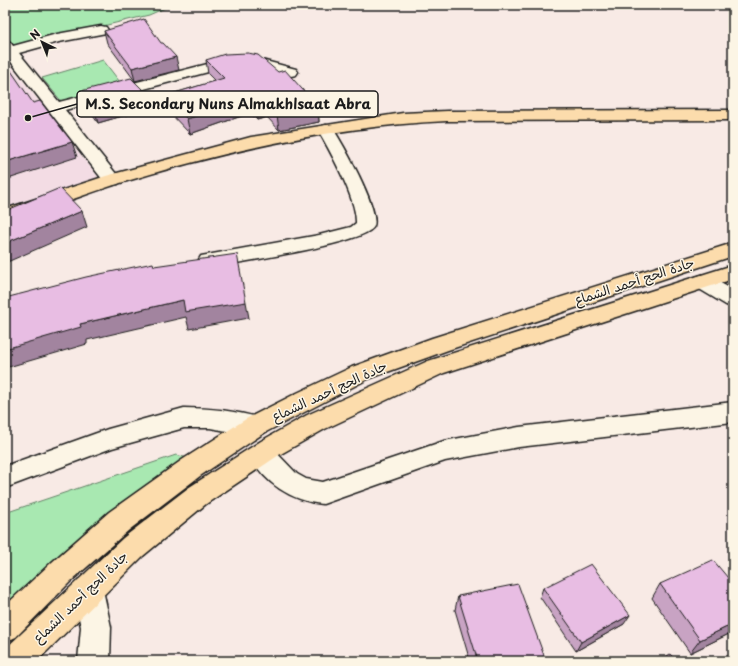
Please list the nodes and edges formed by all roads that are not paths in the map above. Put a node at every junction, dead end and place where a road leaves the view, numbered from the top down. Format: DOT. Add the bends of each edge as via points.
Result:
graph roads {
  1 [pos="101,30"];
  2 [pos="7,48"];
  3 [pos="291,72"];
  4 [pos="56,108"];
  5 [pos="733,115"];
  6 [pos="326,130"];
  7 [pos="112,180"];
  8 [pos="5,215"];
  9 [pos="733,249"];
  10 [pos="188,264"];
  11 [pos="733,272"];
  12 [pos="703,282"];
  13 [pos="733,300"];
  14 [pos="733,412"];
  15 [pos="255,426"];
  16 [pos="262,454"];
  17 [pos="5,477"];
  18 [pos="88,590"];
  19 [pos="5,627"];
  20 [pos="15,661"];
  21 [pos="94,661"];
  1 -- 2 [label="street"];
  2 -- 4 [label="street"];
  3 -- 4 [label="street" via="250,61 227,63"];
  4 -- 7 [label="street"];
  5 -- 6 [label="main road" via="447,116 403,118"];
  6 -- 7 [label="main road" via="251,142"];
  6 -- 10 [label="street" via="338,149 362,203 365,227 360,231 322,241"];
  7 -- 8 [label="main road"];
  9 -- 15 [label="main road, جادة الحج أحمد الشماع" via="360,373"];
  11 -- 12 [label="main road, جادة الحج أحمد الشماع"];
  12 -- 13 [label="street"];
  12 -- 16 [label="main road, جادة الحج أحمد الشماع" via="436,367 316,422"];
  14 -- 16 [label="street" via="519,437 444,451 323,493 306,492 295,487"];
  15 -- 17 [label="street" via="210,418 184,418 108,439"];
  15 -- 19 [label="main road, جادة الحج أحمد الشماع" via="190,468 119,521 60,572"];
  16 -- 18 [label="main road, جادة الحج أحمد الشماع" via="197,496 133,547"];
  18 -- 20 [label="main road, جادة الحج أحمد الشماع"];
  18 -- 21 [label="street" via="96,627"];
}
